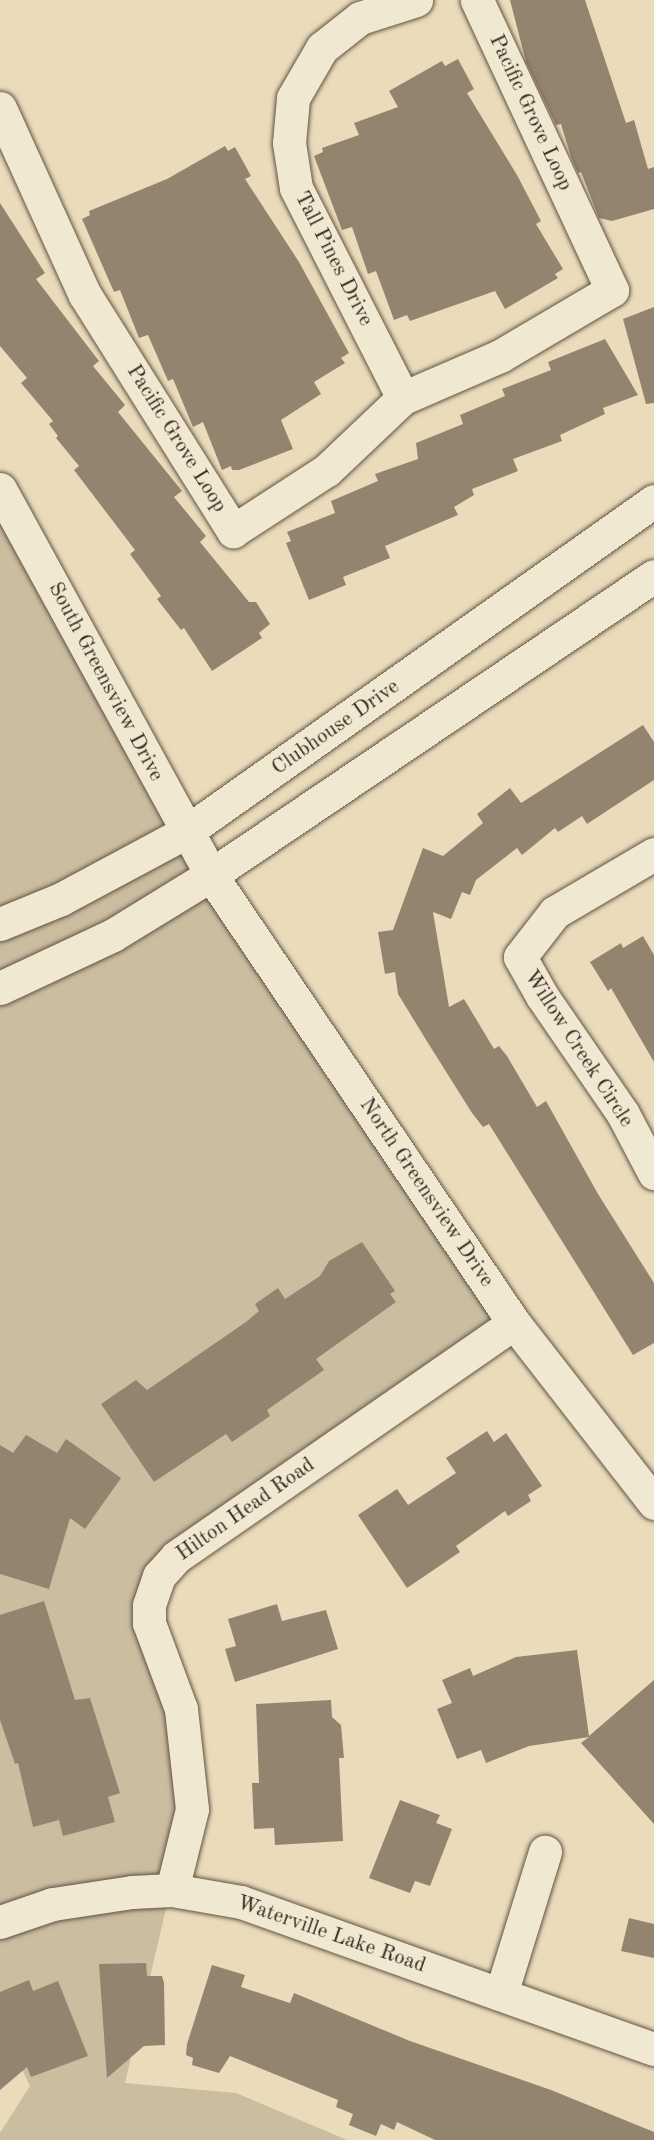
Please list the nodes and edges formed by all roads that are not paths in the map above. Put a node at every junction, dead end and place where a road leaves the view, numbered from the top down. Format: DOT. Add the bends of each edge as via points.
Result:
graph roads {
  1 [pos="416,0"];
  2 [pos="477,0"];
  3 [pos="0,108"];
  4 [pos="403,398"];
  5 [pos="0,489"];
  6 [pos="654,501"];
  7 [pos="654,576"];
  8 [pos="186,832"];
  9 [pos="654,854"];
  10 [pos="211,875"];
  11 [pos="0,924"];
  12 [pos="0,988"];
  13 [pos="652,1165"];
  14 [pos="514,1323"];
  15 [pos="654,1503"];
  16 [pos="545,1852"];
  17 [pos="172,1890"];
  18 [pos="0,1922"];
  19 [pos="501,1994"];
  20 [pos="654,2049"];
  1 -- 4 [label="street, Tall Pines Drive" via="360,18 322,48 293,98 289,143 296,188"];
  2 -- 4 [label="street, Pacific Grove Loop" via="612,290 500,356"];
  3 -- 4 [label="street, Pacific Grove Loop" via="85,295 233,531 327,470"];
  5 -- 8 [label="street, South Greensview Drive"];
  6 -- 8 [label="street, Clubhouse Drive"];
  7 -- 10 [label="street"];
  8 -- 10 [label="street, South Greensview Drive"];
  8 -- 11 [label="street, Clubhouse Drive" via="61,899"];
  9 -- 13 [label="street, Willow Creek Circle" via="555,912 520,957"];
  10 -- 12 [label="street" via="113,935"];
  10 -- 14 [label="street, North Greensview Drive"];
  14 -- 15 [label="street, North Greensview Drive"];
  14 -- 17 [label="street, Hilton Head Road" via="176,1557 159,1576 148,1605 150,1623 181,1709 192,1809"];
  16 -- 19 [label="street"];
  17 -- 18 [label="street, Waterville Lake Road" via="92,1896"];
  17 -- 19 [label="street, Waterville Lake Road" via="241,1902"];
  19 -- 20 [label="street, Waterville Lake Road"];
}
